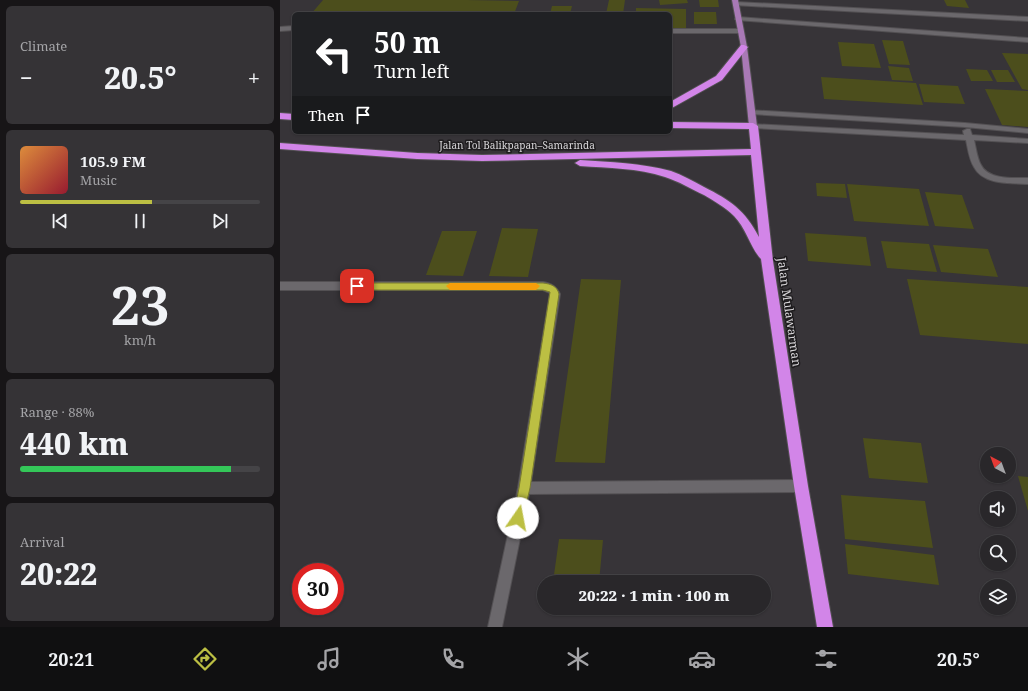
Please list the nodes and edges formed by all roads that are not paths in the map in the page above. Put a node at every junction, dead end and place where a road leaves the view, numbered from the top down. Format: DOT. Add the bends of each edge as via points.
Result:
graph roads {
  1 [pos="735,2"];
  2 [pos="738,19"];
  3 [pos="1028,19"];
  4 [pos="280,22"];
  5 [pos="282,28"];
  6 [pos="672,31"];
  7 [pos="740,32"];
  8 [pos="1028,40"];
  9 [pos="744,47"];
  10 [pos="672,105"];
  11 [pos="751,112"];
  12 [pos="280,116"];
  13 [pos="292,117"];
  14 [pos="672,125"];
  15 [pos="752,126"];
  16 [pos="965,126"];
  17 [pos="1028,131"];
  18 [pos="968,137"];
  19 [pos="1028,141"];
  20 [pos="280,146"];
  21 [pos="755,152"];
  22 [pos="482,158"];
  23 [pos="1028,181"];
  24 [pos="767,261"];
  25 [pos="280,286"];
  26 [pos="801,486"];
  27 [pos="524,488"];
  28 [pos="495,627"];
  29 [pos="825,627"];
  1 -- 2 [label="main road, Jalan Mulawarman"];
  1 -- 3 [label="street"];
  2 -- 7 [label="main road, Jalan Mulawarman"];
  2 -- 8 [label="street"];
  4 -- 5 [label="street"];
  6 -- 7 [label="street"];
  7 -- 9 [label="main road, Jalan Mulawarman"];
  9 -- 10 [label="highway" via="719,78"];
  9 -- 11 [label="main road, Jalan Mulawarman"];
  11 -- 15 [label="main road, Jalan Mulawarman"];
  11 -- 16 [label="street"];
  12 -- 13 [label="highway"];
  14 -- 15 [label="highway"];
  15 -- 18 [label="street"];
  15 -- 21 [label="highway, Jalan Mulawarman"];
  16 -- 17 [label="street"];
  16 -- 18 [label="street"];
  18 -- 19 [label="street"];
  18 -- 23 [label="street" via="980,172 991,177"];
  20 -- 22 [label="highway, Jalan Tol Balikpapan–Samarinda"];
  21 -- 22 [label="highway, Jalan Tol Balikpapan–Samarinda"];
  21 -- 24 [label="highway, Jalan Mulawarman"];
  22 -- 24 [label="highway" via="611,165 669,175 732,208 744,221"];
  24 -- 26 [label="highway, Jalan Mulawarman"];
  25 -- 27 [label="street" via="543,286 552,289 555,294"];
  26 -- 27 [label="street"];
  26 -- 29 [label="highway, Jalan Mulawarman"];
  27 -- 28 [label="street"];
}
